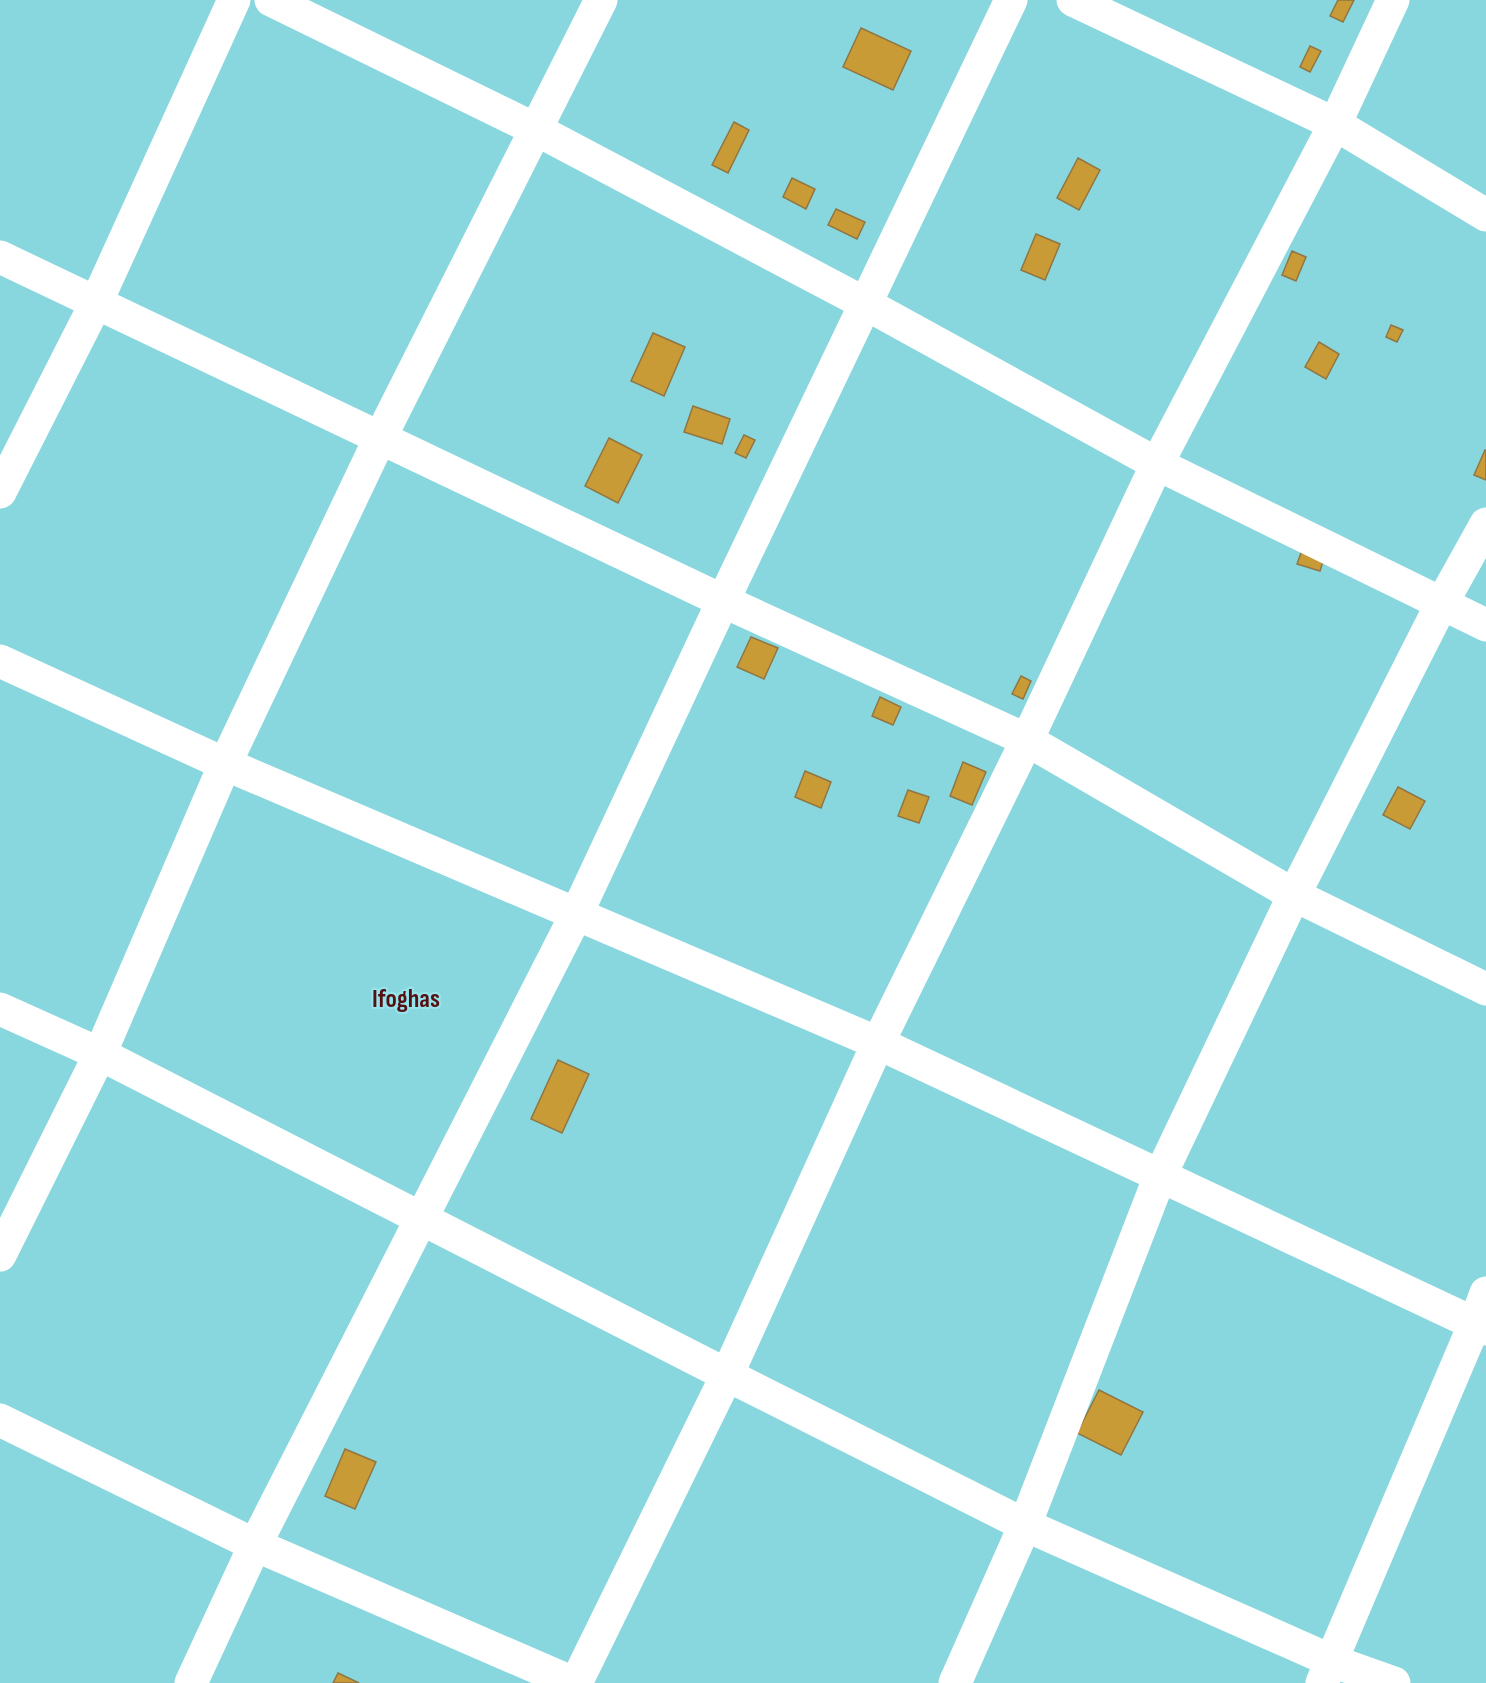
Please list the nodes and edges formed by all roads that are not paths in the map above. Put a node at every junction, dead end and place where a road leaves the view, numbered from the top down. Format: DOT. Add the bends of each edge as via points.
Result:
graph roads {
  1 [pos="234,0"];
  2 [pos="271,0"];
  3 [pos="601,0"];
  4 [pos="1011,0"];
  5 [pos="1073,0"];
  6 [pos="1393,0"];
  7 [pos="1335,124"];
  8 [pos="537,130"];
  9 [pos="1486,215"];
  10 [pos="0,257"];
  11 [pos="96,303"];
  12 [pos="866,304"];
  13 [pos="380,438"];
  14 [pos="1157,465"];
  15 [pos="0,492"];
  16 [pos="1486,524"];
  17 [pos="723,601"];
  18 [pos="1442,603"];
  19 [pos="1486,625"];
  20 [pos="0,661"];
  21 [pos="1027,740"];
  22 [pos="225,764"];
  23 [pos="1293,895"];
  24 [pos="576,915"];
  25 [pos="1486,989"];
  26 [pos="0,1009"];
  27 [pos="878,1043"];
  28 [pos="100,1054"];
  29 [pos="1160,1176"];
  30 [pos="421,1218"];
  31 [pos="0,1255"];
  32 [pos="1486,1293"];
  33 [pos="1480,1326"];
  34 [pos="727,1375"];
  35 [pos="0,1420"];
  36 [pos="1025,1525"];
  37 [pos="255,1545"];
  38 [pos="1327,1672"];
  39 [pos="191,1683"];
  40 [pos="574,1683"];
  41 [pos="955,1683"];
  42 [pos="1394,1683"];
  1 -- 11 [label="street"];
  2 -- 8 [label="street"];
  3 -- 8 [label="street"];
  4 -- 12 [label="street"];
  5 -- 7 [label="street"];
  6 -- 7 [label="street"];
  7 -- 9 [label="street"];
  7 -- 14 [label="street"];
  8 -- 12 [label="street"];
  8 -- 13 [label="street"];
  10 -- 11 [label="street"];
  11 -- 13 [label="street"];
  11 -- 15 [label="street"];
  12 -- 14 [label="street"];
  12 -- 17 [label="street"];
  13 -- 17 [label="street"];
  13 -- 22 [label="street"];
  14 -- 18 [label="street"];
  14 -- 21 [label="street"];
  16 -- 18 [label="street"];
  17 -- 21 [label="street"];
  17 -- 24 [label="street"];
  18 -- 19 [label="street"];
  18 -- 23 [label="street"];
  20 -- 22 [label="street"];
  21 -- 23 [label="street"];
  21 -- 27 [label="street"];
  22 -- 24 [label="street"];
  22 -- 28 [label="street"];
  23 -- 25 [label="street"];
  23 -- 29 [label="street"];
  24 -- 27 [label="street"];
  24 -- 30 [label="street"];
  26 -- 28 [label="street"];
  27 -- 29 [label="street"];
  27 -- 34 [label="street"];
  28 -- 30 [label="street"];
  28 -- 31 [label="street"];
  29 -- 33 [label="street"];
  29 -- 36 [label="street"];
  30 -- 34 [label="street"];
  30 -- 37 [label="street"];
  32 -- 33 [label="street"];
  33 -- 38 [label="street"];
  34 -- 36 [label="street"];
  34 -- 40 [label="street"];
  35 -- 37 [label="street"];
  36 -- 38 [label="street"];
  36 -- 41 [label="street"];
  37 -- 39 [label="street"];
  37 -- 40 [label="street"];
  38 -- 42 [label="street"];
}
